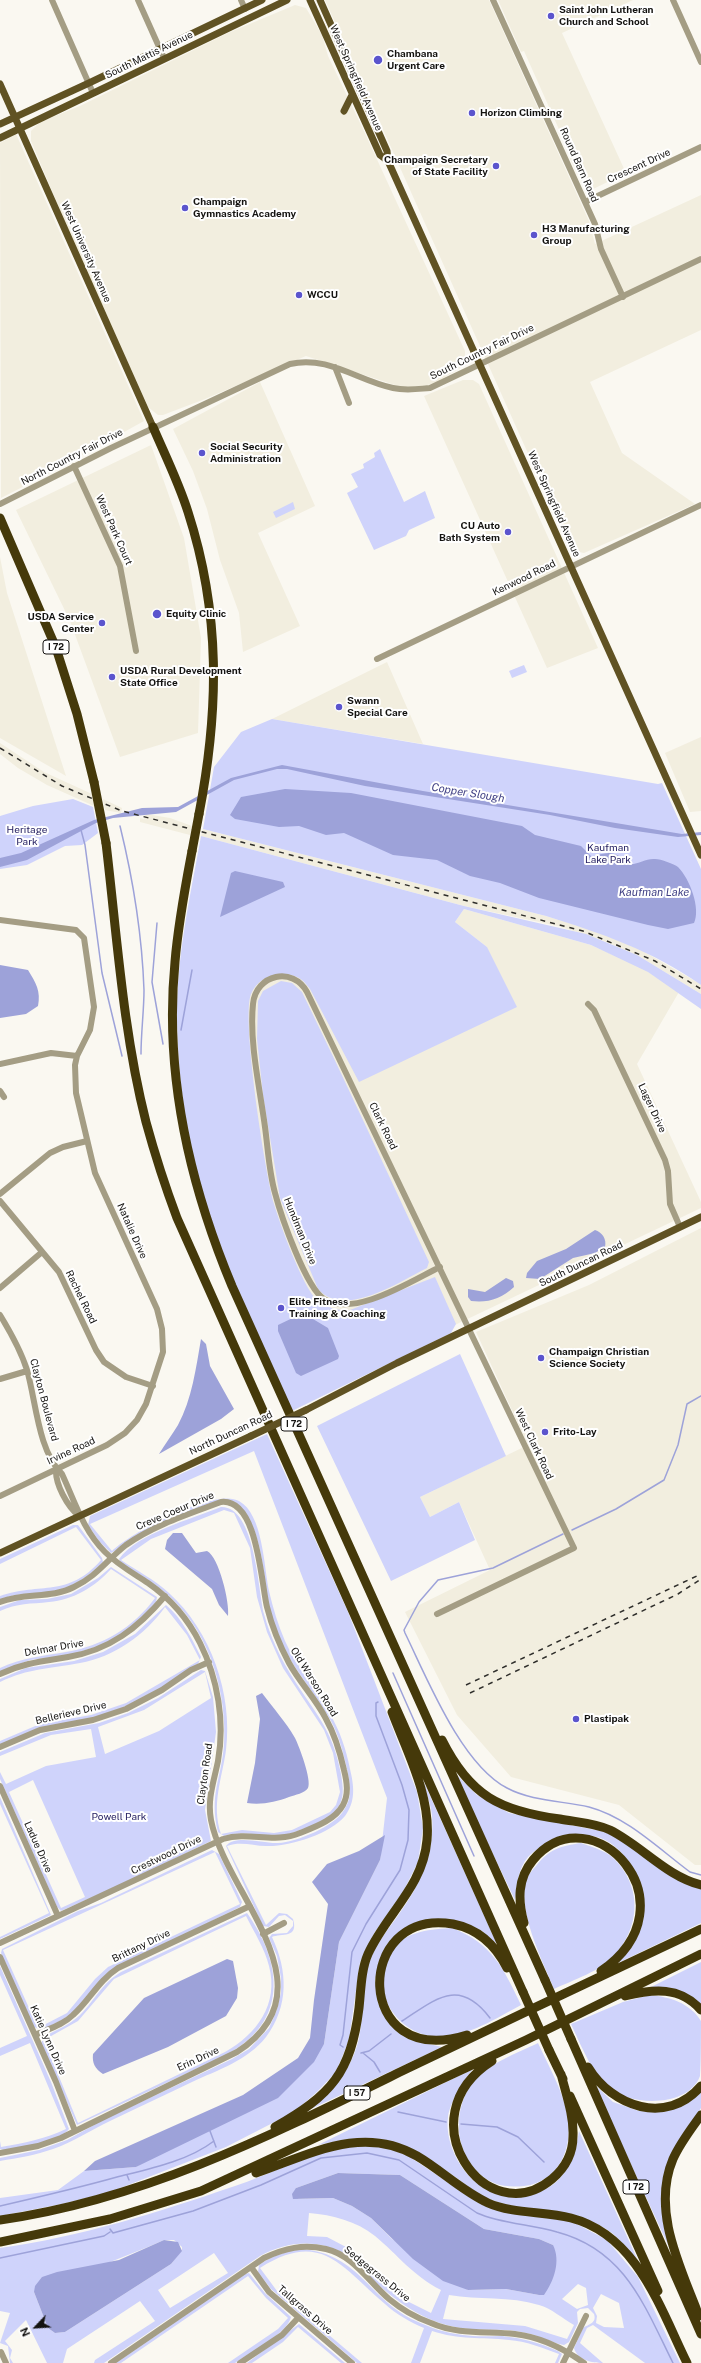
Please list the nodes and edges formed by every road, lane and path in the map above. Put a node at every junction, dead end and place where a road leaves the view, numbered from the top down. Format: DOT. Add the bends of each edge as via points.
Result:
graph roads {
  1 [pos="52,0"];
  2 [pos="138,0"];
  3 [pos="241,0"];
  4 [pos="262,0"];
  5 [pos="287,0"];
  6 [pos="310,0"];
  7 [pos="320,0"];
  8 [pos="493,0"];
  9 [pos="673,0"];
  10 [pos="244,9"];
  11 [pos="698,47"];
  12 [pos="160,49"];
  13 [pos="164,58"];
  14 [pos="701,62"];
  15 [pos="0,84"];
  16 [pos="89,84"];
  17 [pos="93,93"];
  18 [pos="352,95"];
  19 [pos="344,111"];
  20 [pos="15,118"];
  21 [pos="0,124"];
  22 [pos="20,128"];
  23 [pos="0,138"];
  24 [pos="701,148"];
  25 [pos="388,161"];
  26 [pos="585,202"];
  27 [pos="701,259"];
  28 [pos="622,297"];
  29 [pos="479,364"];
  30 [pos="335,367"];
  31 [pos="349,403"];
  32 [pos="153,427"];
  33 [pos="74,466"];
  34 [pos="0,504"];
  35 [pos="701,505"];
  36 [pos="0,518"];
  37 [pos="571,566"];
  38 [pos="136,651"];
  39 [pos="377,659"];
  40 [pos="701,856"];
  41 [pos="0,920"];
  42 [pos="255,994"];
  43 [pos="588,1004"];
  44 [pos="77,1056"];
  45 [pos="0,1064"];
  46 [pos="0,1091"];
  47 [pos="4,1097"];
  48 [pos="87,1141"];
  49 [pos="0,1194"];
  50 [pos="0,1202"];
  51 [pos="701,1217"];
  52 [pos="680,1227"];
  53 [pos="42,1252"];
  54 [pos="440,1267"];
  55 [pos="0,1288"];
  56 [pos="0,1316"];
  57 [pos="469,1328"];
  58 [pos="27,1371"];
  59 [pos="0,1379"];
  60 [pos="153,1386"];
  61 [pos="142,1411"];
  62 [pos="56,1469"];
  63 [pos="0,1496"];
  64 [pos="233,1504"];
  65 [pos="79,1516"];
  66 [pos="0,1553"];
  67 [pos="112,1559"];
  68 [pos="165,1596"];
  69 [pos="0,1602"];
  70 [pos="438,1614"];
  71 [pos="392,1643"];
  72 [pos="208,1662"];
  73 [pos="0,1674"];
  74 [pos="384,1680"];
  75 [pos="0,1747"];
  76 [pos="0,1786"];
  77 [pos="343,1806"];
  78 [pos="218,1842"];
  79 [pos="701,1885"];
  80 [pos="250,1906"];
  81 [pos="58,1916"];
  82 [pos="284,1923"];
  83 [pos="701,1929"];
  84 [pos="263,1934"];
  85 [pos="0,1943"];
  86 [pos="701,1954"];
  87 [pos="0,1957"];
  88 [pos="540,1968"];
  89 [pos="579,1986"];
  90 [pos="521,1992"];
  91 [pos="605,2002"];
  92 [pos="701,2010"];
  93 [pos="493,2027"];
  94 [pos="35,2035"];
  95 [pos="571,2039"];
  96 [pos="526,2040"];
  97 [pos="561,2074"];
  98 [pos="701,2086"];
  99 [pos="701,2115"];
  100 [pos="75,2131"];
  101 [pos="0,2153"];
  102 [pos="229,2153"];
  103 [pos="201,2191"];
  104 [pos="0,2220"];
  105 [pos="0,2242"];
  106 [pos="251,2267"];
  107 [pos="586,2316"];
  108 [pos="298,2318"];
  109 [pos="701,2321"];
  110 [pos="701,2334"];
  111 [pos="1,2352"];
  112 [pos="568,2352"];
  113 [pos="6,2363"];
  114 [pos="111,2363"];
  115 [pos="240,2363"];
  116 [pos="352,2363"];
  117 [pos="563,2363"];
  118 [pos="584,2363"];
  119 [pos="689,2363"];
  1 -- 16 [label="street"];
  2 -- 12 [label="street"];
  3 -- 10 [label="street"];
  4 -- 10 [label="main road, South Mattis Avenue"];
  5 -- 13 [label="main road, South Mattis Avenue"];
  6 -- 18 [label="main road, West Springfield Avenue"];
  7 -- 25 [label="main road, West Springfield Avenue" via="388,151"];
  8 -- 26 [label="street, Round Barn Road"];
  9 -- 11 [label="street"];
  10 -- 12 [label="main road, South Mattis Avenue"];
  11 -- 14 [label="street"];
  12 -- 13 [label="street"];
  12 -- 16 [label="main road, South Mattis Avenue"];
  13 -- 17 [label="main road, South Mattis Avenue"];
  15 -- 20 [label="main road, West University Avenue"];
  16 -- 17 [label="street"];
  16 -- 20 [label="main road, South Mattis Avenue"];
  17 -- 22 [label="main road, South Mattis Avenue"];
  18 -- 19 [label="main road"];
  18 -- 25 [label="main road, West Springfield Avenue" via="380,155"];
  20 -- 21 [label="main road, South Mattis Avenue"];
  20 -- 22 [label="main road, West University Avenue"];
  22 -- 23 [label="main road, South Mattis Avenue"];
  22 -- 32 [label="main road, West University Avenue"];
  24 -- 26 [label="street, Crescent Drive"];
  25 -- 29 [label="main road, West Springfield Avenue"];
  26 -- 28 [label="street, Round Barn Road" via="595,224 601,249"];
  27 -- 28 [label="street, South Country Fair Drive"];
  28 -- 29 [label="street, South Country Fair Drive"];
  29 -- 30 [label="street, South Country Fair Drive" via="430,388 406,390 391,388"];
  29 -- 37 [label="main road, West Springfield Avenue"];
  30 -- 31 [label="street"];
  30 -- 32 [label="street, South Country Fair Drive" via="313,362 290,364"];
  32 -- 33 [label="street, North Country Fair Drive"];
  32 -- 71 [label="highway, I 72, bridge" via="178,485 205,576 212,625 215,679 209,756 177,939 172,1026 179,1108 191,1167 207,1223 232,1286"];
  33 -- 34 [label="street, North Country Fair Drive"];
  33 -- 38 [label="street, West Park Court" via="120,566"];
  35 -- 37 [label="street, Kenwood Road"];
  36 -- 74 [label="highway, I 72, bridge" via="56,648 78,714 106,844 135,1071 160,1171 177,1218"];
  37 -- 39 [label="street, Kenwood Road"];
  37 -- 40 [label="main road, West Springfield Avenue"];
  41 -- 44 [label="street, Natalie Drive" via="76,930 84,938 94,1007 90,1030"];
  42 -- 54 [label="street, Clark Road" via="262,984 278,976 296,980 305,988"];
  42 -- 54 [label="street, Hundman Drive" via="253,1024 256,1065 274,1192 293,1244 315,1292 337,1304 357,1304"];
  43 -- 52 [label="street, Lager Drive" via="594,1010 665,1160 670,1204"];
  44 -- 45 [label="street" via="52,1054"];
  44 -- 48 [label="street, Natalie Drive" via="74,1078"];
  46 -- 47 [label="street"];
  48 -- 49 [label="street" via="50,1153"];
  48 -- 60 [label="street, Natalie Drive" via="98,1181 160,1321 162,1352"];
  50 -- 53 [label="street, Rachel Road"];
  51 -- 52 [label="main road, South Duncan Road"];
  52 -- 57 [label="main road, South Duncan Road"];
  53 -- 55 [label="street"];
  53 -- 60 [label="street, Rachel Road" via="63,1278 104,1362 126,1377"];
  54 -- 57 [label="street, Clark Road"];
  56 -- 58 [label="street, Clayton Boulevard" via="16,1342"];
  57 -- 65 [label="main road, North Duncan Road, bridge" via="306,1410"];
  57 -- 70 [label="street, West Clark Road" via="574,1548"];
  58 -- 59 [label="street"];
  58 -- 62 [label="street, Clayton Boulevard" via="40,1429"];
  60 -- 61 [label="street, Natalie Drive"];
  61 -- 62 [label="street, Irvine Road" via="132,1425 114,1441"];
  62 -- 63 [label="street, Irvine Road"];
  62 -- 65 [label="street, Clayton Boulevard" via="56,1477 70,1506"];
  64 -- 67 [label="street, Creve Coeur Drive" via="221,1502 151,1530 126,1545"];
  64 -- 77 [label="street, Old Warson Road" via="242,1510 255,1541 265,1601 281,1647 335,1737 347,1788"];
  65 -- 66 [label="main road, North Duncan Road"];
  65 -- 67 [label="street, Clayton Road" via="87,1531"];
  67 -- 68 [label="street, Clayton Road"];
  67 -- 69 [label="street, Creve Coeur Drive" via="90,1578 72,1588 54,1594 15,1597"];
  68 -- 72 [label="street, Clayton Road" via="191,1627"];
  68 -- 73 [label="street, Delmar Drive" via="140,1624 106,1646 82,1654 24,1664"];
  71 -- 79 [label="highway" via="452,1758 465,1776 484,1794 500,1805 525,1814 588,1823 610,1830 679,1877"];
  71 -- 88 [label="highway, I 72"];
  72 -- 75 [label="street, Bellerieve Drive" via="126,1709 93,1720 40,1730"];
  72 -- 78 [label="street, Clayton Road" via="218,1695 220,1719 218,1760 209,1801 211,1820"];
  74 -- 90 [label="highway"];
  74 -- 102 [label="highway" via="389,1703 424,1800 427,1840 423,1865 414,1884 375,1941 366,1960 354,2039 348,2060 337,2079 307,2108"];
  76 -- 81 [label="street, Ladue Drive"];
  77 -- 78 [label="street, Crestwood Drive" via="334,1816 288,1837 239,1836"];
  78 -- 80 [label="street, Clayton Road"];
  78 -- 81 [label="street, Crestwood Drive"];
  80 -- 84 [label="street, Clayton Road"];
  80 -- 94 [label="street, Brittany Drive" via="118,1968 104,1978 73,2015"];
  81 -- 85 [label="street, Crestwood Drive"];
  82 -- 84 [label="street"];
  83 -- 89 [label="highway, I 57"];
  84 -- 100 [label="street, Erin Drive" via="278,1972 277,1994 272,2013 254,2040 237,2052 94,2119"];
  86 -- 91 [label="highway, I 57"];
  87 -- 94 [label="street, Katie Lynn Drive"];
  88 -- 89 [label="highway" via="526,1931 520,1904 520,1887 525,1872 540,1853 561,1842 582,1839 603,1845 619,1855 634,1876 640,1894 640,1914 633,1937 623,1952 612,1964"];
  88 -- 95 [label="highway, I 72, bridge"];
  89 -- 93 [label="highway, I 57"];
  90 -- 93 [label="highway" via="497,1951 483,1937 466,1928 442,1923 424,1926 402,1936 390,1948 380,1972 379,1992 387,2013 402,2030 418,2038 437,2041 459,2038"];
  90 -- 97 [label="highway, I 72, bridge" via="530,2005"];
  91 -- 92 [label="highway" via="640,1992 658,1990 682,1995"];
  91 -- 96 [label="highway, I 57"];
  93 -- 102 [label="highway, I 57"];
  94 -- 100 [label="street, Katie Lynn Drive"];
  95 -- 98 [label="highway" via="601,2085 615,2097 631,2105 651,2108 669,2106 686,2099"];
  95 -- 110 [label="highway, I 72"];
  96 -- 97 [label="highway" via="477,2072 459,2098 453,2125 456,2146 464,2163 480,2180 501,2190 520,2192 542,2185 561,2170 572,2149 574,2128"];
  96 -- 103 [label="highway, I 57"];
  97 -- 119 [label="highway, I 72"];
  99 -- 109 [label="highway" via="673,2160 667,2180 666,2204 670,2235"];
  100 -- 101 [label="street, Erin Drive" via="46,2143"];
  102 -- 104 [label="highway, I 57" via="94,2201"];
  103 -- 105 [label="highway, I 57" via="77,2228"];
  103 -- 119 [label="highway" via="324,2147 360,2141 394,2146 416,2155 467,2191 489,2203 572,2218 606,2234 628,2255 644,2277"];
  106 -- 108 [label="street, Tallgrass Drive" via="269,2292"];
  106 -- 112 [label="street, Sedgegrass Drive" via="287,2248 300,2246 325,2249 340,2254 390,2299 431,2324 467,2332 516,2334 540,2339"];
  106 -- 114 [label="street, Sedgegrass Drive"];
  107 -- 112 [label="street"];
  108 -- 115 [label="street" via="282,2335"];
  108 -- 116 [label="street, Tallgrass Drive"];
  111 -- 113 [label="street"];
  112 -- 117 [label="street"];
  112 -- 118 [label="street, Sedgegrass Drive"];
}
